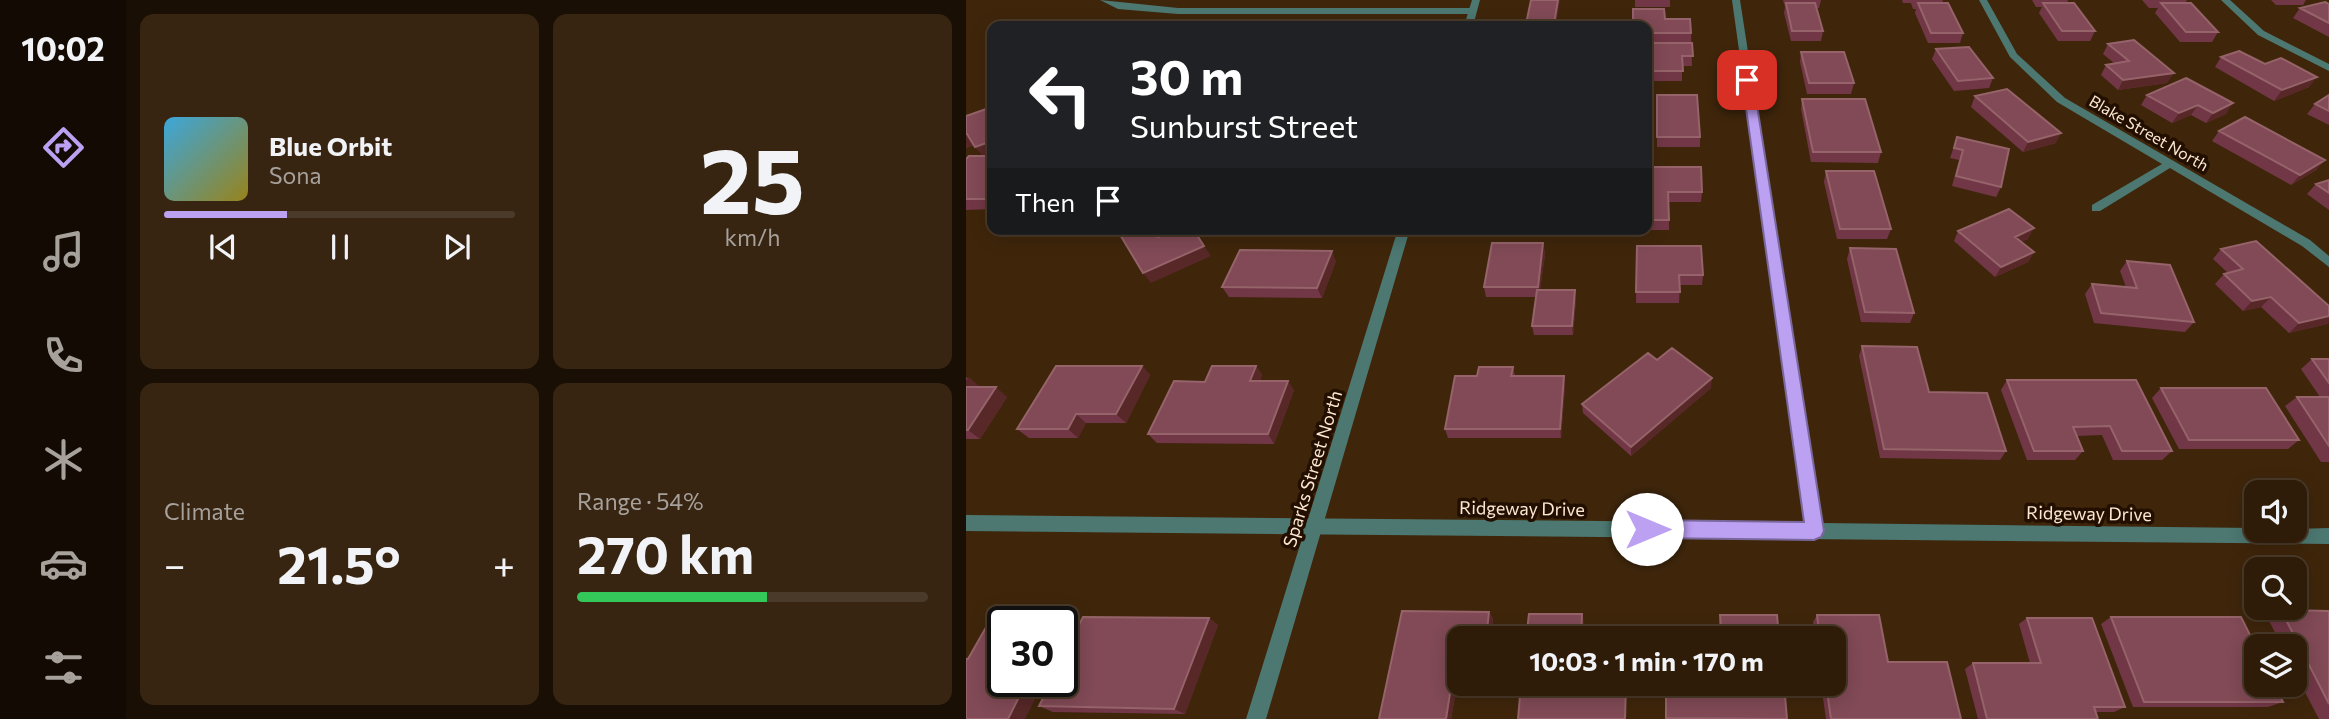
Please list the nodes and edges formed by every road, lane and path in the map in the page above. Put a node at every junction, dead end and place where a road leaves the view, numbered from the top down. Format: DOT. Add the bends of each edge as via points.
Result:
graph roads {
  1 [pos="1104,0"];
  2 [pos="1476,0"];
  3 [pos="1736,0"];
  4 [pos="1983,0"];
  5 [pos="2225,0"];
  6 [pos="1473,11"];
  7 [pos="1470,21"];
  8 [pos="2329,68"];
  9 [pos="2171,163"];
  10 [pos="2096,208"];
  11 [pos="1402,235"];
  12 [pos="2329,263"];
  13 [pos="966,523"];
  14 [pos="1316,526"];
  15 [pos="1814,531"];
  16 [pos="2329,536"];
  17 [pos="1256,719"];
  1 -- 6 [label="street" via="1118,6 1178,11"];
  2 -- 6 [label="street"];
  3 -- 15 [label="street"];
  4 -- 9 [label="street, Blake Street North" via="2013,55 2061,100"];
  5 -- 8 [label="street" via="2262,33"];
  6 -- 7 [label="street"];
  9 -- 10 [label="street"];
  9 -- 12 [label="street, Blake Street North" via="2306,243"];
  11 -- 14 [label="street, Sparks Street North"];
  13 -- 14 [label="street, Ridgeway Drive"];
  14 -- 15 [label="street, Ridgeway Drive"];
  14 -- 17 [label="street, Sparks Street North"];
  15 -- 16 [label="street, Ridgeway Drive"];
}
